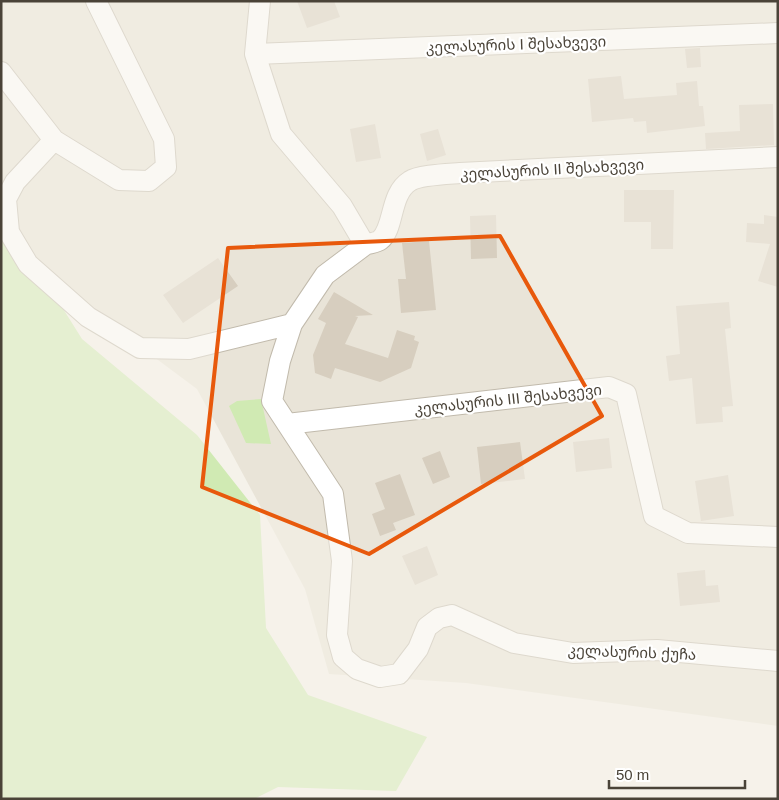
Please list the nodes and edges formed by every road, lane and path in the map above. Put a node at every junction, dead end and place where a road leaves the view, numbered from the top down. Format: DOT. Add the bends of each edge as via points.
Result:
graph roads {
  1 [pos="96,1"];
  2 [pos="260,1"];
  3 [pos="778,33"];
  4 [pos="254,54"];
  5 [pos="1,72"];
  6 [pos="54,140"];
  7 [pos="778,157"];
  8 [pos="365,245"];
  9 [pos="292,324"];
  10 [pos="287,424"];
  11 [pos="778,537"];
  12 [pos="778,661"];
  1 -- 6 [label="street" via="164,139 166,167 149,181 120,180"];
  2 -- 4 [label="street"];
  3 -- 4 [label="street, კელასურის I შესახვევი"];
  4 -- 8 [label="street" via="281,134 342,206"];
  5 -- 6 [label="street"];
  6 -- 9 [label="street" via="15,182 6,199 9,232 28,264 88,317 140,348 189,349"];
  7 -- 8 [label="street, კელასურის II შესახვევი" via="460,173 411,180 392,208 387,231 379,240"];
  8 -- 9 [label="street, კელასურის ქუჩა" via="325,275"];
  9 -- 10 [label="street, კელასურის ქუჩა" via="272,401"];
  10 -- 11 [label="street, კელასურის III შესახვევი" via="609,388 626,394 654,516 688,533"];
  10 -- 12 [label="street, კელასურის ქუჩა" via="333,494 342,562 337,635 343,657 357,669 380,677 399,674 418,648 427,627 439,618 452,615 514,643 573,653 657,650"];
}
